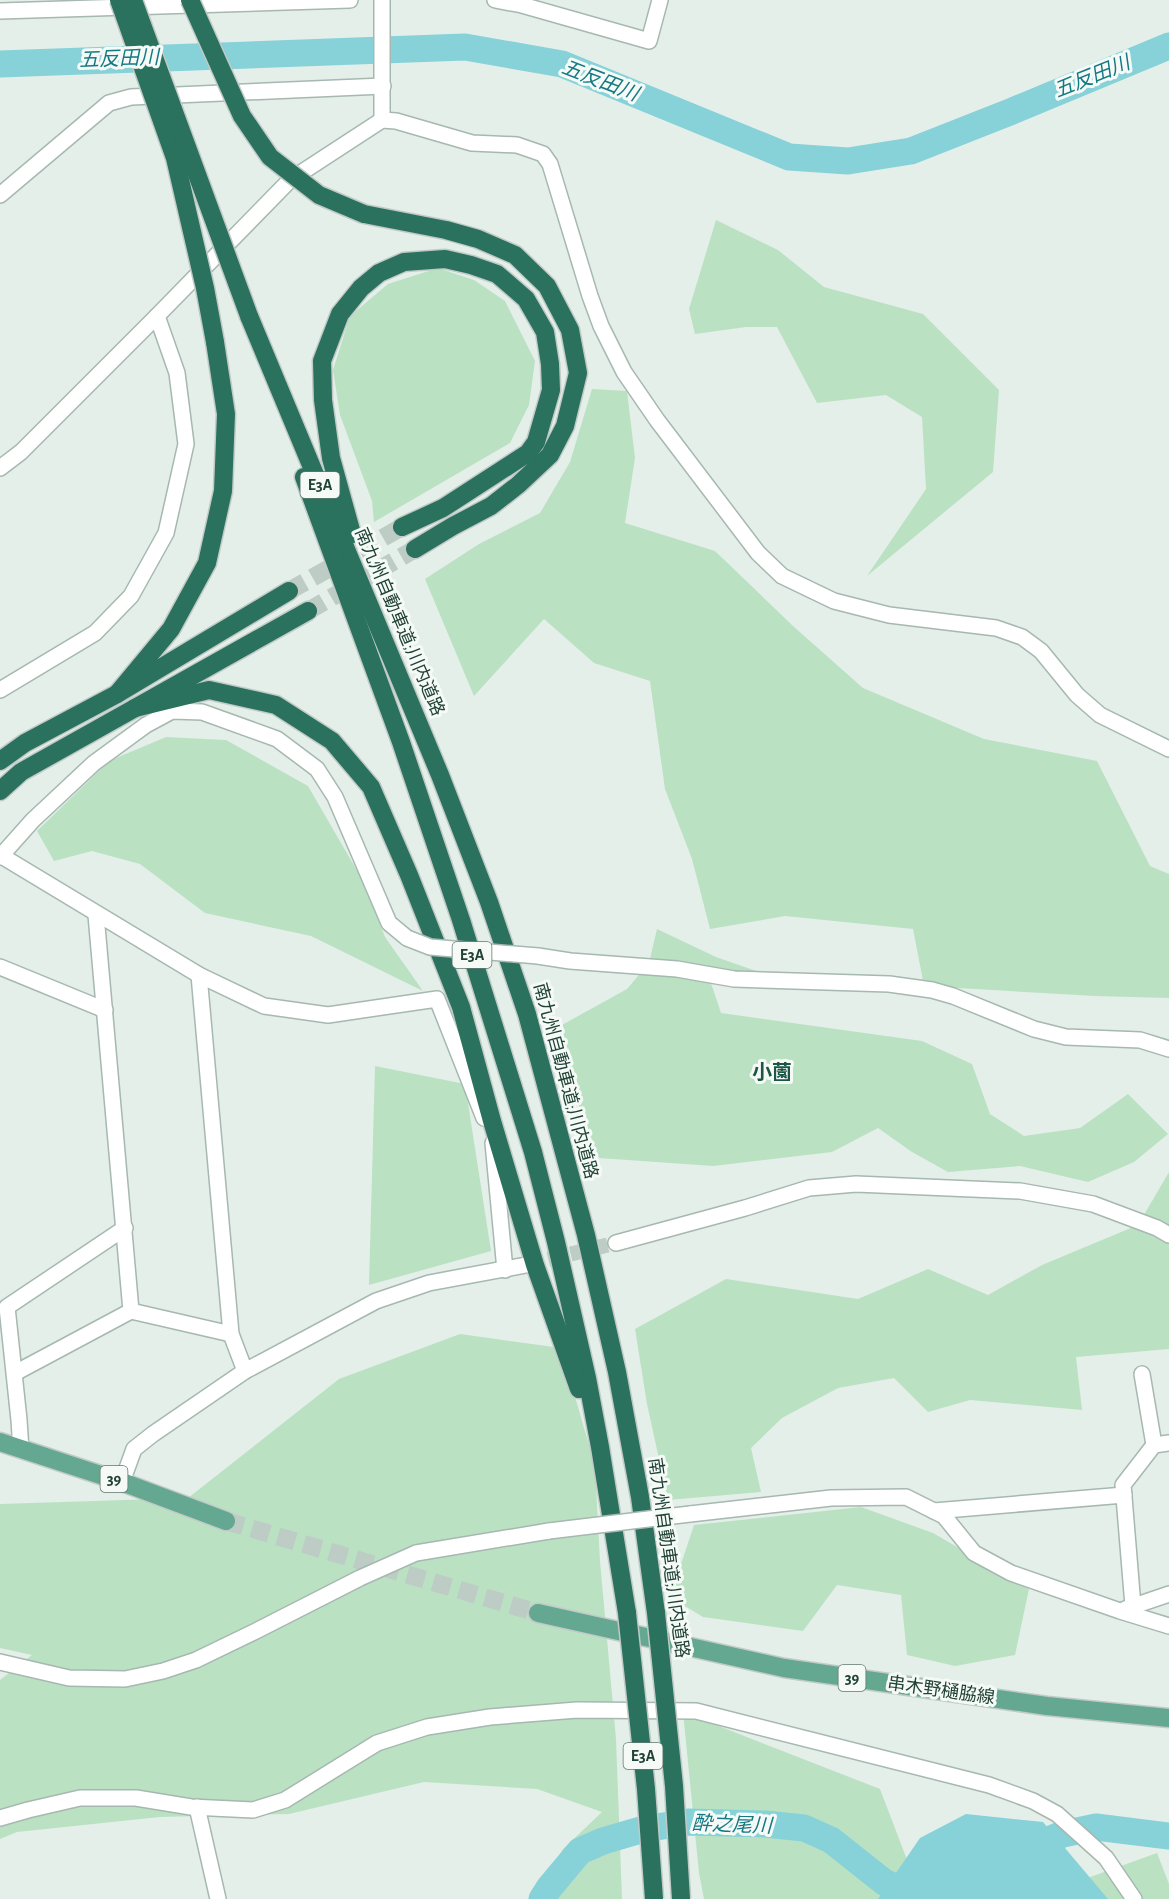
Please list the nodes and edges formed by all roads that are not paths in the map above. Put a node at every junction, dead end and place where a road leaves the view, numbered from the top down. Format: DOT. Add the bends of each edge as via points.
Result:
graph roads {
  1 [pos="119,0"];
  2 [pos="133,0"];
  3 [pos="190,0"];
  4 [pos="350,0"];
  5 [pos="495,0"];
  6 [pos="660,0"];
  7 [pos="228,2"];
  8 [pos="382,3"];
  9 [pos="0,11"];
  10 [pos="383,79"];
  11 [pos="382,120"];
  12 [pos="0,195"];
  13 [pos="157,316"];
  14 [pos="249,316"];
  15 [pos="0,467"];
  16 [pos="402,527"];
  17 [pos="415,549"];
  18 [pos="289,591"];
  19 [pos="308,611"];
  20 [pos="0,690"];
  21 [pos="117,694"];
  22 [pos="135,708"];
  23 [pos="1169,748"];
  24 [pos="0,761"];
  25 [pos="0,791"];
  26 [pos="0,856"];
  27 [pos="478,873"];
  28 [pos="96,915"];
  29 [pos="0,968"];
  30 [pos="199,975"];
  31 [pos="105,1010"];
  32 [pos="1169,1049"];
  33 [pos="125,1228"];
  34 [pos="1169,1235"];
  35 [pos="616,1243"];
  36 [pos="526,1265"];
  37 [pos="505,1270"];
  38 [pos="131,1311"];
  39 [pos="231,1334"];
  40 [pos="245,1371"];
  41 [pos="15,1373"];
  42 [pos="1142,1374"];
  43 [pos="0,1442"];
  44 [pos="1162,1444"];
  45 [pos="600,1447"];
  46 [pos="21,1450"];
  47 [pos="122,1482"];
  48 [pos="1124,1495"];
  49 [pos="934,1511"];
  50 [pos="226,1521"];
  51 [pos="1169,1594"];
  52 [pos="1126,1609"];
  53 [pos="538,1613"];
  54 [pos="1169,1626"];
  55 [pos="0,1662"];
  56 [pos="1169,1718"];
  57 [pos="197,1807"];
  58 [pos="0,1818"];
  59 [pos="218,1899"];
  60 [pos="654,1899"];
  61 [pos="681,1899"];
  62 [pos="1134,1899"];
  1 -- 21 [label="highway, bridge" via="175,158 205,288 226,414 223,490 207,563 171,629"];
  2 -- 14 [label="highway, 南九州自動車道;川内道路 / E3A, bridge"];
  3 -- 17 [label="highway, bridge" via="242,116 270,158 319,195 364,214 478,238 515,255 547,286 570,330 578,373 566,426 550,455 491,506"];
  4 -- 7 [label="street"];
  5 -- 6 [label="street" via="522,4 649,41"];
  7 -- 9 [label="street"];
  8 -- 10 [label="street"];
  10 -- 11 [label="street"];
  10 -- 12 [label="street" via="131,97 109,103"];
  11 -- 13 [label="street" via="290,180"];
  11 -- 23 [label="street" via="472,142 517,145 543,154 550,164 601,326 624,372 758,553 782,576 834,601 889,615 996,628 1022,637 1041,651 1077,695 1100,715"];
  13 -- 15 [label="street" via="21,452"];
  13 -- 20 [label="street" via="177,373 186,444 166,533 130,596 95,633"];
  14 -- 27 [label="highway, 南九州自動車道;川内道路 / E3A"];
  14 -- 45 [label="highway, 南九州自動車道;川内道路 / E3A" via="401,742 516,1097 556,1242"];
  16 -- 27 [label="highway" via="443,507 528,453 536,442 551,390 545,332 526,299 496,274 445,259 404,262 379,273 361,288 340,314 322,361 323,400 343,508 362,565 436,744"];
  18 -- 21 [label="highway"];
  19 -- 22 [label="highway"];
  21 -- 24 [label="highway" via="25,743"];
  22 -- 25 [label="highway" via="21,772"];
  22 -- 45 [label="highway" via="209,690 276,705 332,741 370,787 461,1007 535,1264"];
  26 -- 28 [label="street"];
  26 -- 32 [label="street, bridge" via="94,763 146,725 172,711 202,712 277,739 316,769 335,797 389,923 407,938 430,947 677,969 734,979 889,984 953,996 1034,1029 1066,1037 1140,1040"];
  27 -- 61 [label="highway, 南九州自動車道;川内道路 / E3A, bridge" via="527,1014 586,1235 617,1372 656,1613"];
  28 -- 30 [label="street"];
  28 -- 31 [label="street"];
  29 -- 31 [label="street"];
  30 -- 37 [label="street" via="264,1006 328,1015 437,999 493,1140"];
  30 -- 39 [label="street"];
  31 -- 33 [label="street"];
  33 -- 38 [label="street"];
  33 -- 41 [label="street" via="7,1307"];
  34 -- 35 [label="street" via="1093,1204 1020,1191 856,1184 809,1188"];
  36 -- 37 [label="street"];
  37 -- 40 [label="street" via="429,1283 376,1301"];
  38 -- 39 [label="street"];
  38 -- 41 [label="street"];
  39 -- 40 [label="street"];
  40 -- 47 [label="street" via="134,1449"];
  41 -- 46 [label="street"];
  42 -- 44 [label="street"];
  43 -- 46 [label="main road, 39"];
  44 -- 48 [label="street" via="1123,1485"];
  45 -- 60 [label="highway, 南九州自動車道;川内道路 / E3A, bridge" via="627,1613"];
  46 -- 47 [label="main road, 39"];
  47 -- 50 [label="main road, 39"];
  48 -- 49 [label="street"];
  48 -- 52 [label="street"];
  49 -- 52 [label="street" via="944,1516 974,1553 1011,1573"];
  49 -- 55 [label="street, bridge" via="906,1497 831,1498 549,1531 416,1553 196,1660 162,1671 125,1679 69,1678"];
  51 -- 52 [label="street"];
  52 -- 54 [label="street"];
  53 -- 56 [label="main road, 串木野樋脇線 / 39" via="784,1668 1047,1706"];
  57 -- 58 [label="street" via="136,1798 80,1798"];
  57 -- 59 [label="street"];
  57 -- 62 [label="street" via="253,1810 285,1800 377,1743 426,1727 577,1710 696,1711 989,1785 1033,1801 1057,1814 1106,1858"];
}
